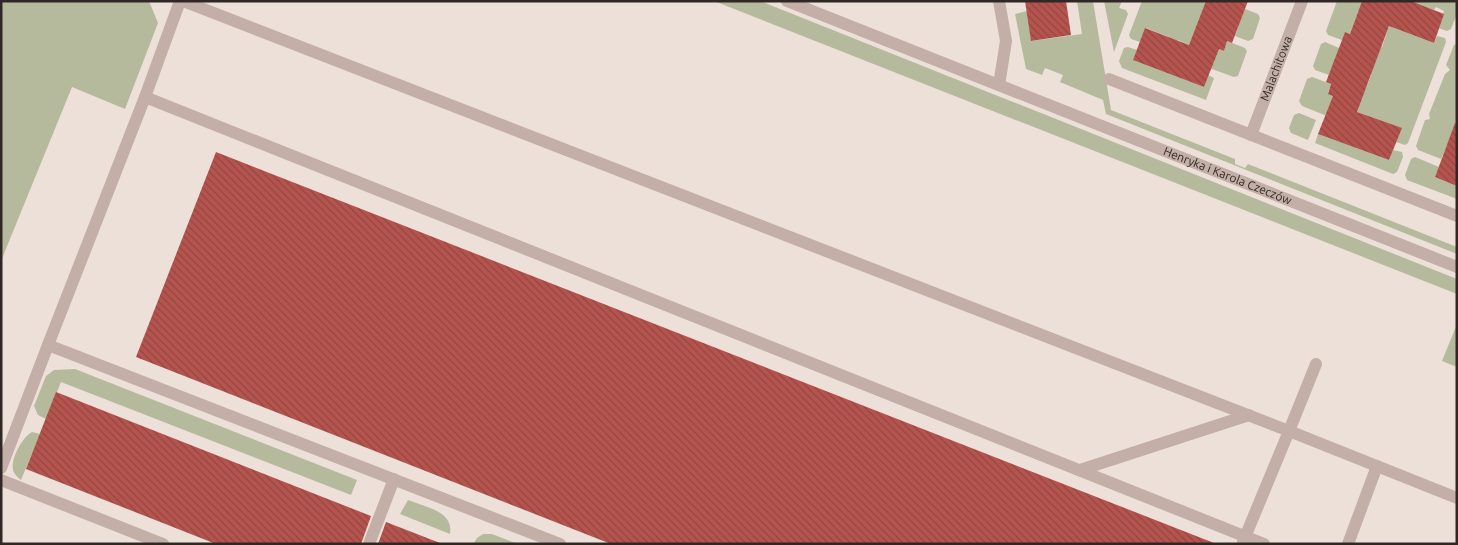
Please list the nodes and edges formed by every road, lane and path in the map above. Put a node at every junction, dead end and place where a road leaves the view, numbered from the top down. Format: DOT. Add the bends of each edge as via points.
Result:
graph roads {
  1 [pos="181,1"];
  2 [pos="787,1"];
  3 [pos="999,1"];
  4 [pos="1302,1"];
  5 [pos="1109,79"];
  6 [pos="999,85"];
  7 [pos="145,96"];
  8 [pos="1251,135"];
  9 [pos="1457,216"];
  10 [pos="1457,267"];
  11 [pos="48,345"];
  12 [pos="1316,364"];
  13 [pos="1249,415"];
  14 [pos="1289,431"];
  15 [pos="1378,466"];
  16 [pos="1,468"];
  17 [pos="1080,470"];
  18 [pos="394,479"];
  19 [pos="1,480"];
  20 [pos="1457,498"];
  21 [pos="1243,540"];
  22 [pos="163,544"];
  23 [pos="369,544"];
  24 [pos="560,544"];
  25 [pos="1264,544"];
  26 [pos="1348,544"];
  1 -- 7 [label="street"];
  1 -- 13 [label="street"];
  2 -- 6 [label="street, Henryka i Karola Czeczów"];
  3 -- 6 [label="street" via="1006,41"];
  4 -- 8 [label="street, Malachitowa"];
  5 -- 8 [label="street"];
  6 -- 10 [label="street, Henryka i Karola Czeczów"];
  7 -- 11 [label="street"];
  7 -- 17 [label="street"];
  8 -- 9 [label="street"];
  11 -- 16 [label="street"];
  11 -- 18 [label="street"];
  12 -- 14 [label="street"];
  13 -- 14 [label="street"];
  13 -- 17 [label="street"];
  14 -- 15 [label="street"];
  14 -- 21 [label="street"];
  15 -- 20 [label="street"];
  15 -- 26 [label="street"];
  17 -- 21 [label="street"];
  18 -- 23 [label="street"];
  18 -- 24 [label="street"];
  19 -- 22 [label="street"];
  21 -- 25 [label="street"];
}
